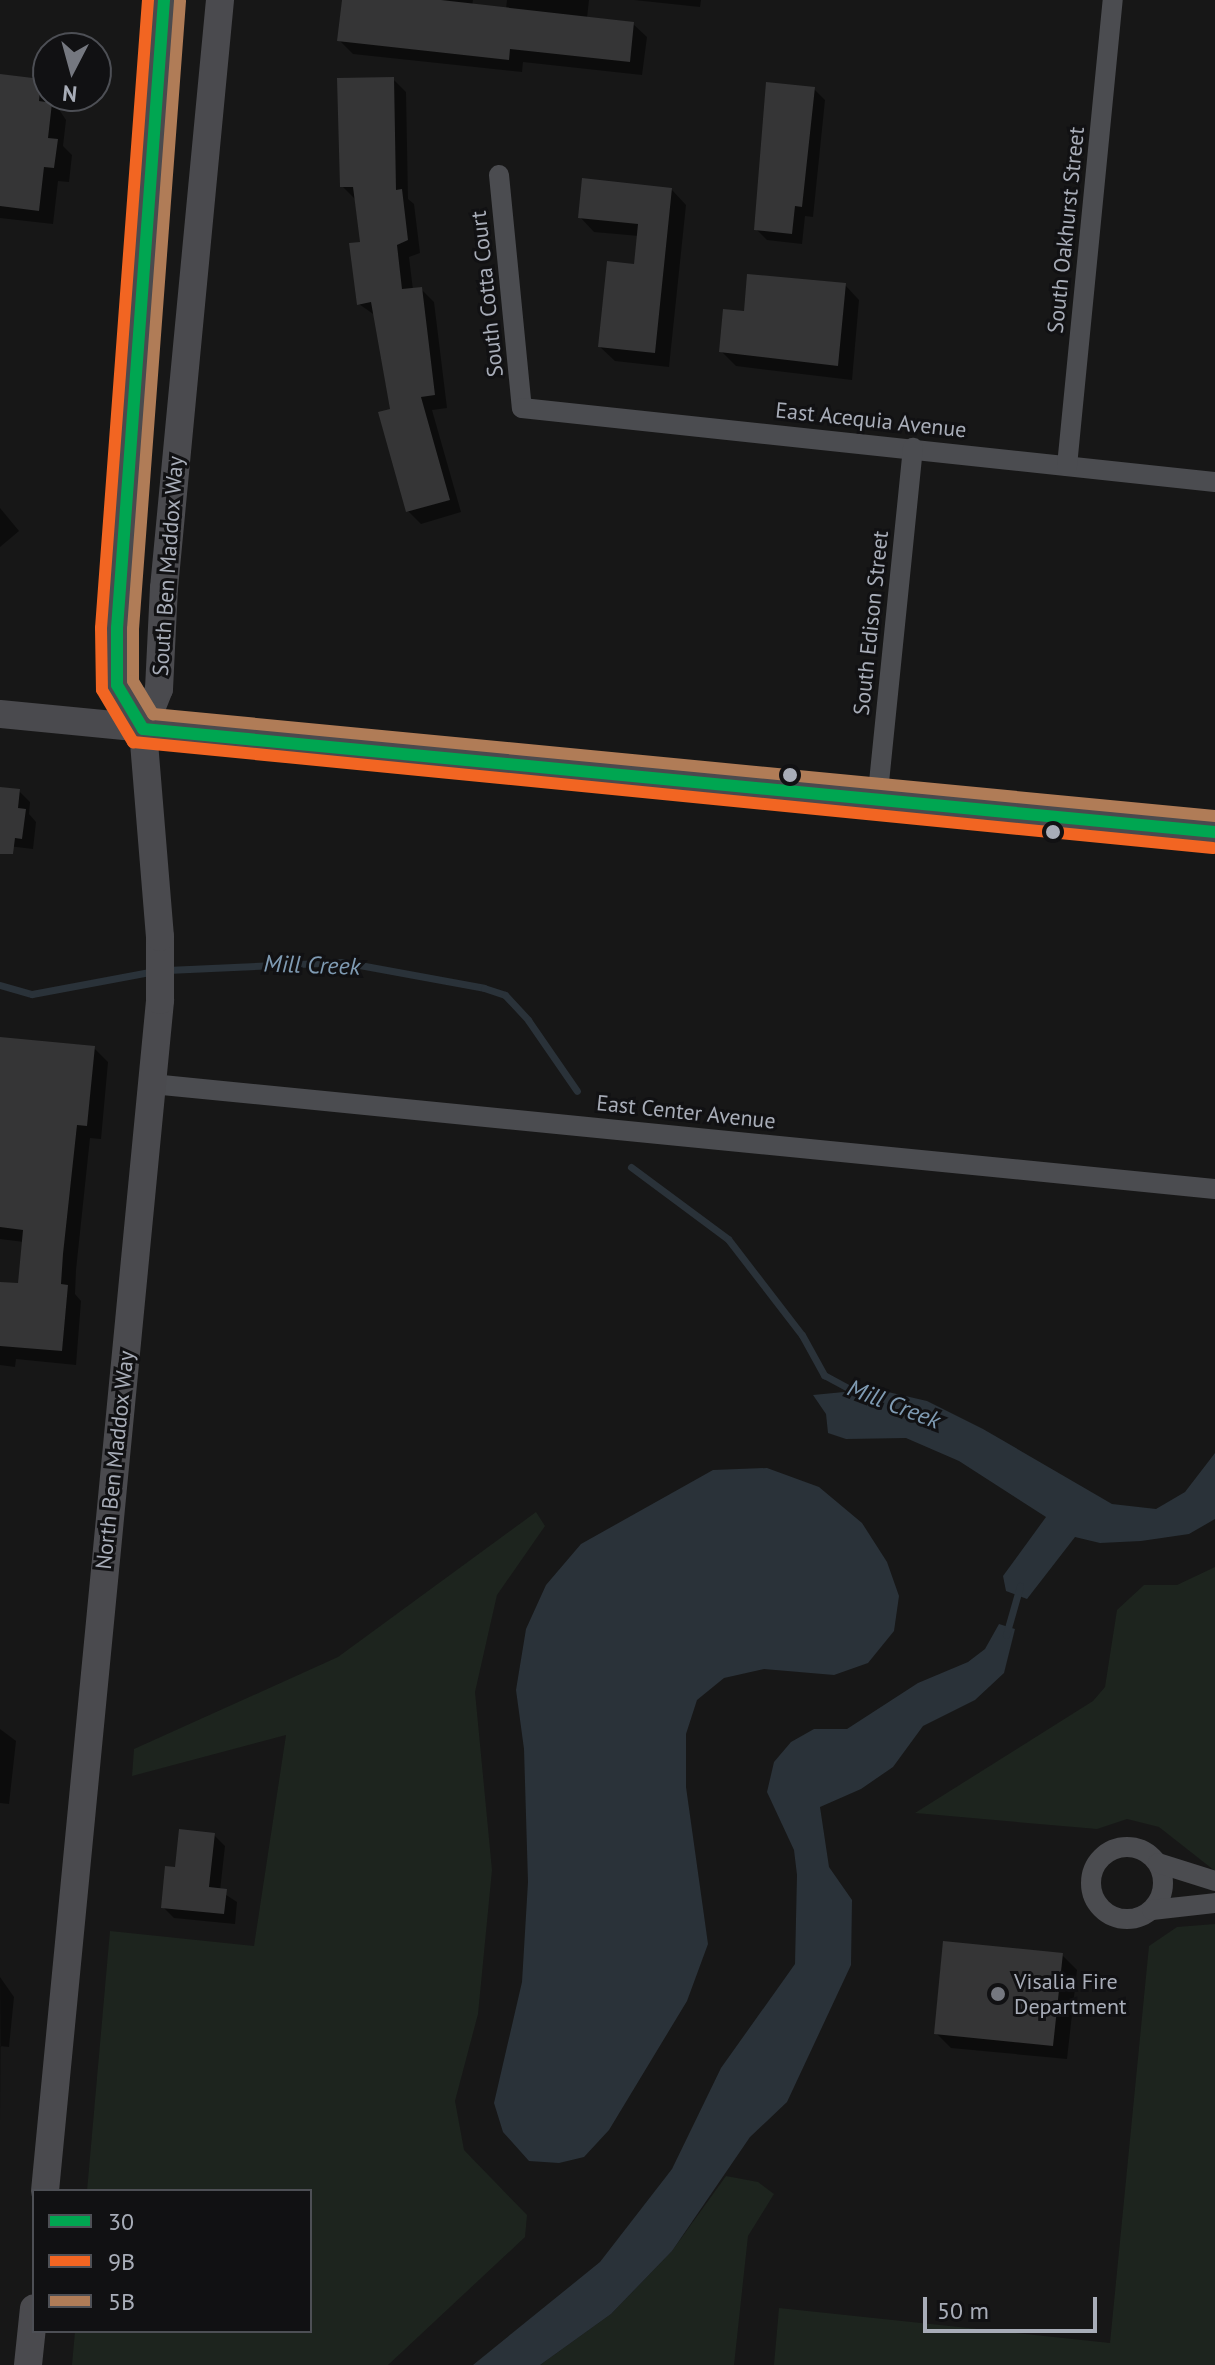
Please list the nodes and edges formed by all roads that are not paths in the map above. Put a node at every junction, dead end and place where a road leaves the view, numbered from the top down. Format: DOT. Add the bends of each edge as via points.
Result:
graph roads {
  1 [pos="164,0"];
  2 [pos="220,0"];
  3 [pos="1113,0"];
  4 [pos="499,175"];
  5 [pos="522,408"];
  6 [pos="913,448"];
  7 [pos="1067,466"];
  8 [pos="1215,482"];
  9 [pos="0,714"];
  10 [pos="143,729"];
  11 [pos="877,802"];
  12 [pos="1215,832"];
  13 [pos="152,1084"];
  14 [pos="1215,1189"];
  15 [pos="1158,1863"];
  16 [pos="1215,1881"];
  17 [pos="1215,1903"];
  18 [pos="1152,1910"];
  19 [pos="45,2189"];
  20 [pos="32,2327"];
  21 [pos="28,2365"];
  1 -- 10 [label="main road, South Ben Maddox Way" via="117,628 117,685"];
  2 -- 10 [label="main road, South Ben Maddox Way" via="165,573 159,689"];
  3 -- 7 [label="street, South Oakhurst Street"];
  4 -- 5 [label="street, South Cotta Court"];
  5 -- 6 [label="street, East Acequia Avenue"];
  6 -- 7 [label="street, East Acequia Avenue"];
  6 -- 11 [label="street, South Edison Street"];
  7 -- 8 [label="street, East Acequia Avenue"];
  9 -- 10 [label="main road"];
  10 -- 11 [label="main road"];
  10 -- 13 [label="main road, North Ben Maddox Way" via="160,937"];
  11 -- 12 [label="main road"];
  13 -- 14 [label="street, East Center Avenue"];
  13 -- 19 [label="main road, North Ben Maddox Way"];
  15 -- 16 [label="street"];
  15 -- 18 [label="street" via="1163,1892"];
  15 -- 18 [label="street" via="1140,1850 1119,1848 1100,1859 1092,1876 1096,1901 1111,1916 1132,1919"];
  17 -- 18 [label="street"];
  20 -- 21 [label="main road"];
}
